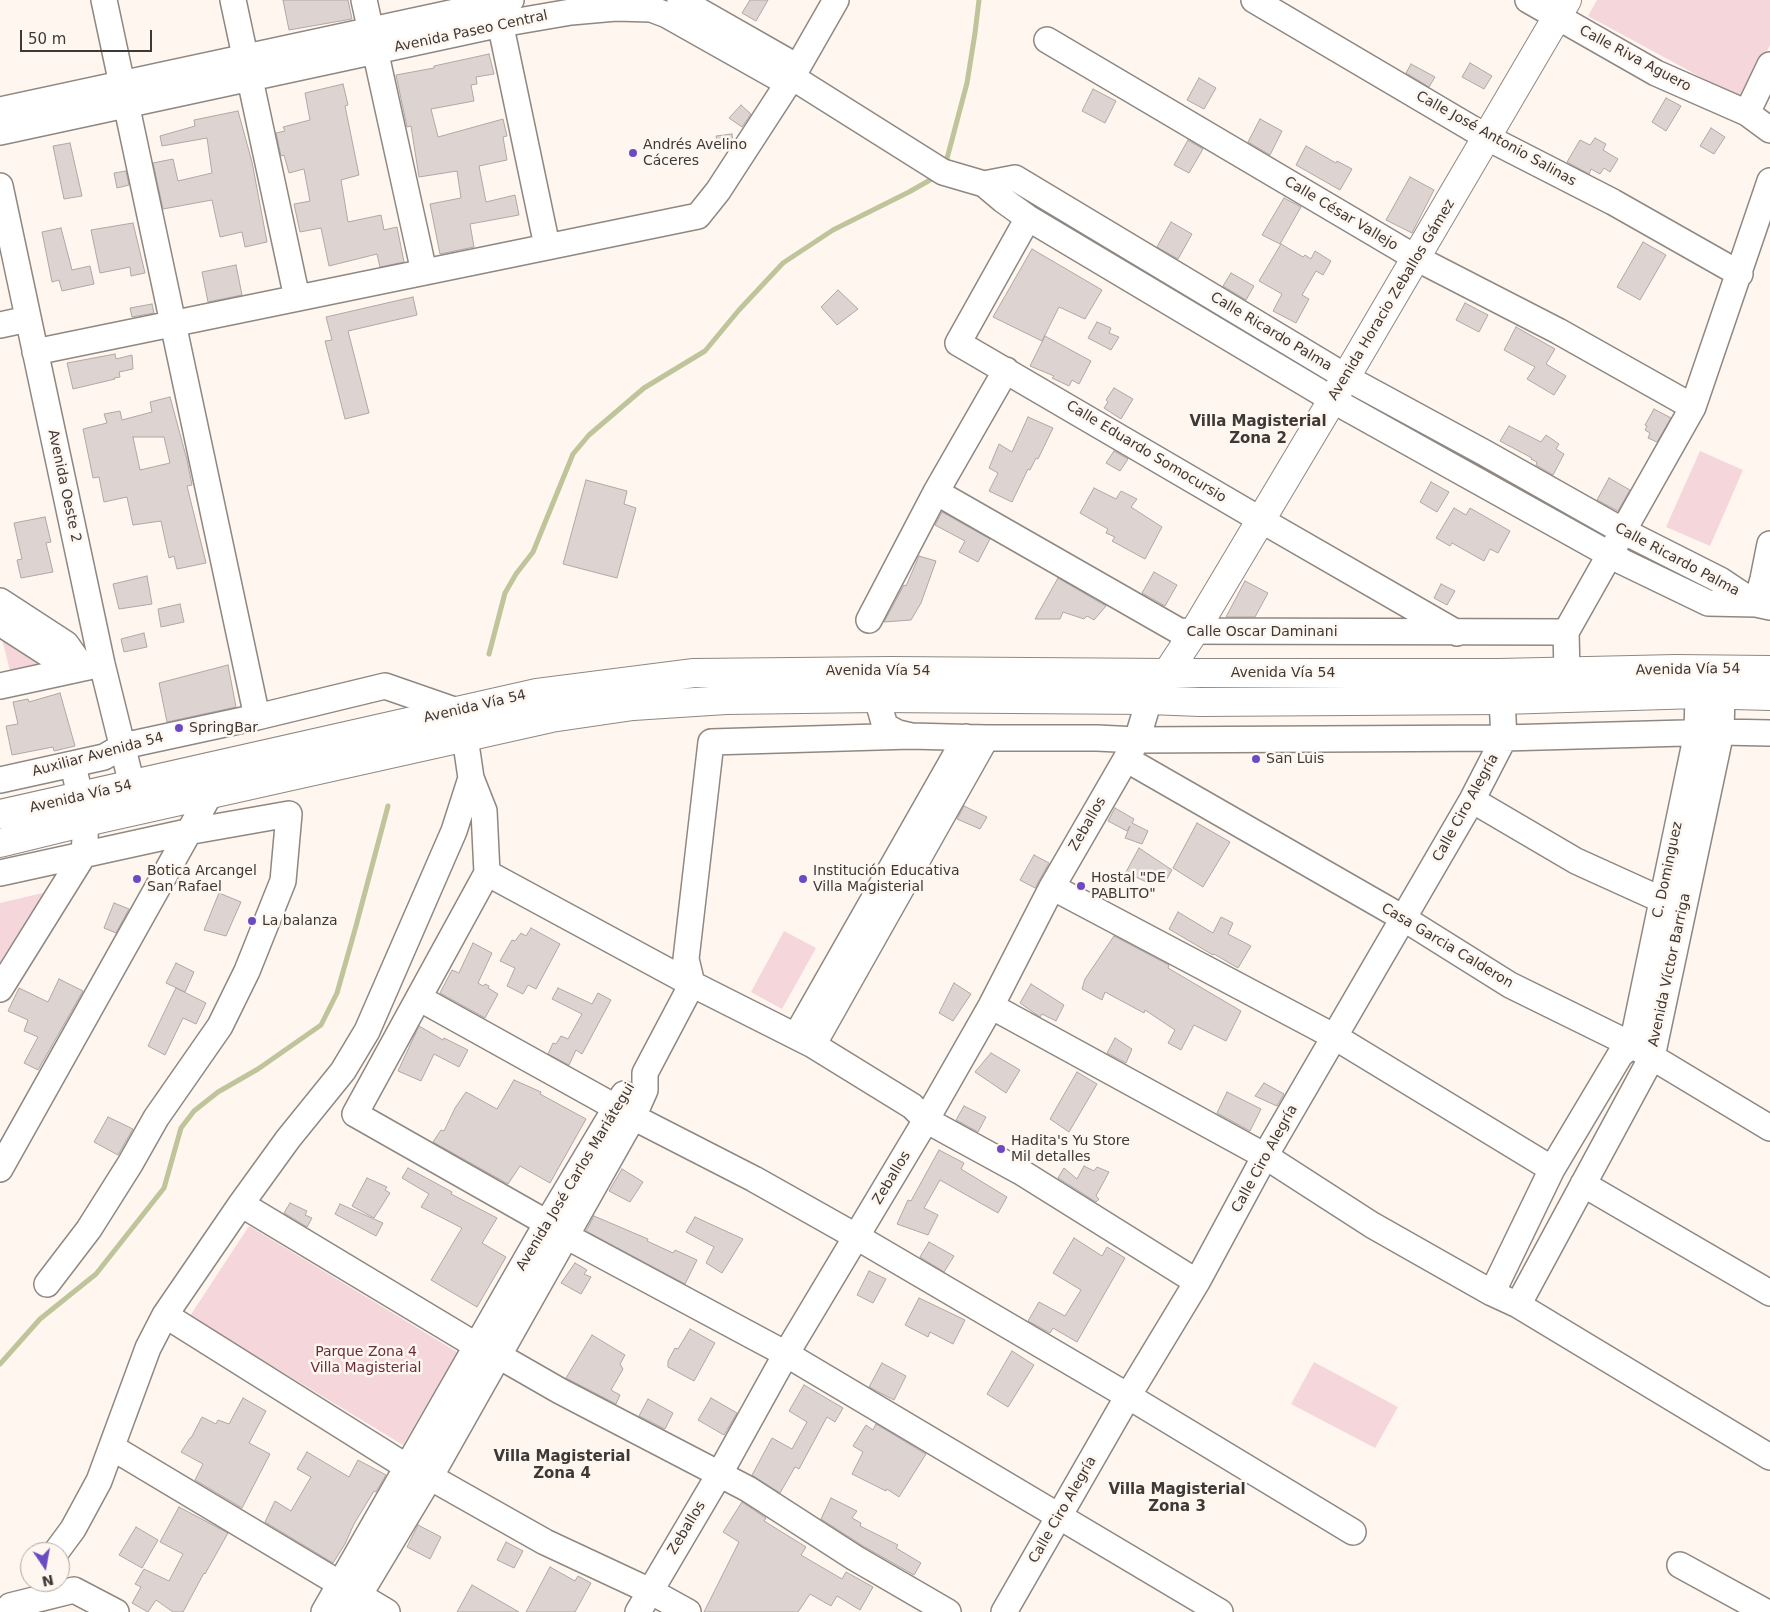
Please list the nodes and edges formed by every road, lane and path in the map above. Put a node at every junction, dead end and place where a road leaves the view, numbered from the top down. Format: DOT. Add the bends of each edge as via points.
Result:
graph roads {
  1 [pos="104,0"];
  2 [pos="233,0"];
  3 [pos="364,0"];
  4 [pos="680,0"];
  5 [pos="836,0"];
  6 [pos="1254,0"];
  7 [pos="1528,0"];
  8 [pos="653,4"];
  9 [pos="501,7"];
  10 [pos="1562,9"];
  11 [pos="1046,40"];
  12 [pos="373,41"];
  13 [pos="1770,65"];
  14 [pos="248,68"];
  15 [pos="792,77"];
  16 [pos="124,95"];
  17 [pos="0,110"];
  18 [pos="1747,113"];
  19 [pos="1770,130"];
  20 [pos="0,132"];
  21 [pos="1488,138"];
  22 [pos="1770,181"];
  23 [pos="984,184"];
  24 [pos="0,186"];
  25 [pos="1028,218"];
  26 [pos="547,246"];
  27 [pos="1416,258"];
  28 [pos="424,272"];
  29 [pos="1740,274"];
  30 [pos="296,298"];
  31 [pos="28,319"];
  32 [pos="172,324"];
  33 [pos="0,325"];
  34 [pos="36,352"];
  35 [pos="1006,370"];
  36 [pos="1339,388"];
  37 [pos="1693,406"];
  38 [pos="936,492"];
  39 [pos="1261,520"];
  40 [pos="1623,531"];
  41 [pos="1770,544"];
  42 [pos="1610,555"];
  43 [pos="0,601"];
  44 [pos="1763,605"];
  45 [pos="869,620"];
  46 [pos="0,623"];
  47 [pos="1194,632"];
  48 [pos="1566,632"];
  49 [pos="1457,633"];
  50 [pos="93,666"];
  51 [pos="1770,670"];
  52 [pos="1567,672"];
  53 [pos="1167,673"];
  54 [pos="0,686"];
  55 [pos="1710,694"];
  56 [pos="1770,696"];
  57 [pos="877,698"];
  58 [pos="1149,700"];
  59 [pos="1502,700"];
  60 [pos="457,711"];
  61 [pos="258,717"];
  62 [pos="1709,733"];
  63 [pos="1770,733"];
  64 [pos="911,736"];
  65 [pos="465,737"];
  66 [pos="976,738"];
  67 [pos="1504,738"];
  68 [pos="123,746"];
  69 [pos="1131,749"];
  70 [pos="73,764"];
  71 [pos="471,778"];
  72 [pos="0,780"];
  73 [pos="132,785"];
  74 [pos="210,794"];
  75 [pos="1472,800"];
  76 [pos="83,809"];
  77 [pos="0,814"];
  78 [pos="187,832"];
  79 [pos="0,843"];
  80 [pos="84,854"];
  81 [pos="0,873"];
  82 [pos="487,873"];
  83 [pos="1052,887"];
  84 [pos="1662,900"];
  85 [pos="1403,918"];
  86 [pos="692,984"];
  87 [pos="0,989"];
  88 [pos="419,998"];
  89 [pos="991,1006"];
  90 [pos="1335,1037"];
  91 [pos="804,1041"];
  92 [pos="1642,1050"];
  93 [pos="624,1112"];
  94 [pos="926,1120"];
  95 [pos="1770,1128"];
  96 [pos="1265,1156"];
  97 [pos="0,1169"];
  98 [pos="1552,1170"];
  99 [pos="1582,1184"];
  100 [pos="241,1204"];
  101 [pos="556,1229"];
  102 [pos="857,1237"];
  103 [pos="1197,1282"];
  104 [pos="47,1284"];
  105 [pos="1492,1293"];
  106 [pos="1770,1293"];
  107 [pos="1518,1305"];
  108 [pos="165,1315"];
  109 [pos="488,1351"];
  110 [pos="786,1354"];
  111 [pos="1128,1396"];
  112 [pos="113,1448"];
  113 [pos="1770,1457"];
  114 [pos="407,1467"];
  115 [pos="720,1473"];
  116 [pos="430,1478"];
  117 [pos="1059,1518"];
  118 [pos="1353,1532"];
  119 [pos="63,1542"];
  120 [pos="1680,1565"];
  121 [pos="650,1591"];
  122 [pos="23,1592"];
  123 [pos="349,1597"];
  124 [pos="9,1609"];
  125 [pos="116,1612"];
  126 [pos="324,1612"];
  127 [pos="387,1612"];
  128 [pos="638,1612"];
  129 [pos="688,1612"];
  130 [pos="948,1612"];
  131 [pos="1004,1612"];
  132 [pos="1220,1612"];
  133 [pos="1766,1612"];
  1 -- 16 [label="street"];
  2 -- 14 [label="street"];
  3 -- 12 [label="street"];
  4 -- 15 [label="street" via="787,61"];
  5 -- 15 [label="street"];
  6 -- 21 [label="street, Calle José Antonio Salinas"];
  7 -- 10 [label="street, Calle Riva Aguero"];
  8 -- 9 [label="street, Avenida Paseo Central" via="571,12"];
  8 -- 15 [label="street, Avenida Paseo Central" via="777,77"];
  9 -- 12 [label="street, Avenida Paseo Central"];
  9 -- 26 [label="street"];
  10 -- 18 [label="street, Calle Riva Aguero" via="1656,73"];
  10 -- 21 [label="main road, Avenida Horacio Zeballos Gámez"];
  11 -- 27 [label="street, Calle César Vallejo"];
  12 -- 14 [label="street, Avenida Paseo Central"];
  12 -- 28 [label="street"];
  13 -- 18 [label="street"];
  14 -- 16 [label="street, Avenida Paseo Central"];
  14 -- 30 [label="street"];
  15 -- 23 [label="street" via="943,172"];
  15 -- 26 [label="street" via="718,191 698,216"];
  16 -- 17 [label="street, Avenida Paseo Central"];
  16 -- 20 [label="street, Avenida Paseo Central"];
  16 -- 32 [label="street"];
  18 -- 19 [label="street, Calle Riva Aguero"];
  21 -- 27 [label="main road, Avenida Horacio Zeballos Gámez"];
  21 -- 29 [label="street, Calle José Antonio Salinas" via="1613,202"];
  22 -- 29 [label="street"];
  23 -- 25 [label="street, Calle Ricardo Palma"];
  23 -- 36 [label="street, Calle Ricardo Palma" via="1015,178"];
  24 -- 31 [label="street, Avenida Oeste 2"];
  25 -- 35 [label="street, Calle Eduardo Somocursio" via="958,343"];
  25 -- 36 [label="street, Calle Ricardo Palma"];
  26 -- 28 [label="street"];
  27 -- 36 [label="main road, Avenida Horacio Zeballos Gámez"];
  27 -- 37 [label="street, Calle César Vallejo" via="1558,331"];
  28 -- 30 [label="street"];
  29 -- 37 [label="street"];
  30 -- 32 [label="street"];
  31 -- 33 [label="street"];
  31 -- 34 [label="street, Avenida Oeste 2"];
  32 -- 34 [label="street"];
  32 -- 61 [label="street"];
  34 -- 50 [label="street, Avenida Oeste 2"];
  35 -- 38 [label="street"];
  35 -- 39 [label="street, Calle Eduardo Somocursio"];
  36 -- 39 [label="main road, Avenida Horacio Zeballos Gámez"];
  36 -- 40 [label="street, Calle Ricardo Palma" via="1485,453"];
  36 -- 42 [label="street, Calle Ricardo Palma"];
  37 -- 40 [label="street"];
  38 -- 45 [label="street"];
  38 -- 47 [label="street, Calle Oscar Daminani" via="1179,632"];
  39 -- 47 [label="main road, Avenida Horacio Zeballos Gámez"];
  39 -- 49 [label="street, Calle Eduardo Somocursio"];
  40 -- 42 [label="street"];
  40 -- 44 [label="street, Calle Ricardo Palma"];
  41 -- 44 [label="street"];
  42 -- 44 [label="street, Calle Ricardo Palma" via="1708,603"];
  42 -- 48 [label="street"];
  43 -- 50 [label="street" via="66,644"];
  46 -- 50 [label="street" via="56,659"];
  47 -- 49 [label="street, Calle Oscar Daminani"];
  47 -- 53 [label="main road, Avenida Horacio Zeballos Gámez"];
  48 -- 49 [label="street, Calle Oscar Daminani"];
  48 -- 52 [label="street"];
  50 -- 54 [label="street"];
  50 -- 68 [label="street, Avenida Oeste 2"];
  51 -- 52 [label="main road, Avenida Vía 54"];
  52 -- 53 [label="main road, Avenida Vía 54"];
  53 -- 58 [label="street, Avenida Horacio Zeballos Gámez"];
  53 -- 60 [label="main road, Avenida Vía 54" via="694,673 537,693"];
  55 -- 56 [label="main road, Avenida Vía 54"];
  55 -- 59 [label="main road, Avenida Vía 54"];
  55 -- 62 [label="street, C. Dominguez"];
  57 -- 58 [label="main road, Avenida Vía 54"];
  57 -- 64 [label="street, Avenida Vía 54" via="885,726"];
  57 -- 65 [label="main road, Avenida Vía 54" via="726,700 633,706 551,718"];
  58 -- 59 [label="main road, Avenida Vía 54"];
  58 -- 69 [label="street, Zeballos"];
  59 -- 67 [label="street, Calle Ciro Alegría"];
  60 -- 61 [label="street, Auxiliar Avenida 54" via="385,686"];
  60 -- 73 [label="main road, Avenida Vía 54"];
  61 -- 68 [label="street, Auxiliar Avenida 54"];
  62 -- 63 [label="street, Avenida Vía 54"];
  62 -- 67 [label="street, Avenida Vía 54"];
  62 -- 84 [label="street, C. Dominguez"];
  62 -- 92 [label="street, Avenida Víctor Barriga"];
  64 -- 66 [label="street, Avenida Vía 54"];
  64 -- 86 [label="street" via="711,742 686,959"];
  65 -- 71 [label="street"];
  65 -- 74 [label="main road, Avenida Vía 54"];
  66 -- 69 [label="street, Avenida Vía 54" via="1097,738"];
  66 -- 91 [label="street"];
  67 -- 69 [label="street, Avenida Vía 54"];
  67 -- 75 [label="street, Calle Ciro Alegría"];
  68 -- 70 [label="street, Auxiliar Avenida 54" via="104,757"];
  68 -- 73 [label="street, Avenida Oeste 2"];
  69 -- 83 [label="street, Zeballos"];
  69 -- 85 [label="street, Casa Garcia Calderon"];
  70 -- 72 [label="street, Auxiliar Avenida 54"];
  70 -- 76 [label="street"];
  71 -- 82 [label="street" via="484,811"];
  71 -- 100 [label="street" via="454,831 367,1031 343,1071"];
  73 -- 76 [label="main road, Avenida Vía 54"];
  74 -- 76 [label="main road, Avenida Vía 54"];
  74 -- 78 [label="street"];
  75 -- 84 [label="street" via="1576,861"];
  75 -- 85 [label="street, Calle Ciro Alegría"];
  76 -- 77 [label="main road, Avenida Vía 54"];
  76 -- 79 [label="main road, Avenida Vía 54"];
  76 -- 80 [label="street"];
  78 -- 80 [label="street"];
  78 -- 97 [label="street"];
  78 -- 104 [label="street" via="289,814 283,881 247,971 220,1026 156,1118 89,1229"];
  80 -- 81 [label="street"];
  80 -- 87 [label="street"];
  82 -- 86 [label="street"];
  82 -- 88 [label="street"];
  83 -- 89 [label="street, Zeballos"];
  83 -- 90 [label="street"];
  84 -- 92 [label="street, C. Dominguez"];
  85 -- 90 [label="street, Calle Ciro Alegría"];
  85 -- 92 [label="street, Casa Garcia Calderon" via="1510,985"];
  86 -- 91 [label="street"];
  86 -- 93 [label="street, Avenida José Carlos Mariátegui" via="645,1073 645,1090"];
  88 -- 93 [label="street"];
  88 -- 101 [label="street" via="355,1114"];
  89 -- 94 [label="street, Zeballos"];
  89 -- 96 [label="street"];
  90 -- 96 [label="street, Calle Ciro Alegría"];
  90 -- 98 [label="street"];
  91 -- 94 [label="street" via="912,1106"];
  92 -- 95 [label="street, Casa Garcia Calderon"];
  92 -- 98 [label="street, Avenida Víctor Barriga" via="1620,1055"];
  92 -- 99 [label="street, Avenida Víctor Barriga"];
  93 -- 101 [label="street, Avenida José Carlos Mariátegui"];
  93 -- 102 [label="street"];
  94 -- 102 [label="street, Zeballos"];
  94 -- 103 [label="street" via="1021,1172"];
  96 -- 103 [label="street, Calle Ciro Alegría"];
  96 -- 105 [label="street" via="1372,1226"];
  98 -- 105 [label="street, Avenida Víctor Barriga"];
  99 -- 106 [label="street"];
  99 -- 107 [label="street, Avenida Víctor Barriga"];
  100 -- 108 [label="street"];
  100 -- 109 [label="street"];
  101 -- 109 [label="street, Avenida José Carlos Mariátegui"];
  101 -- 110 [label="street"];
  102 -- 110 [label="street, Zeballos"];
  102 -- 111 [label="street"];
  103 -- 111 [label="street, Calle Ciro Alegría"];
  105 -- 107 [label="street"];
  107 -- 113 [label="street"];
  108 -- 112 [label="street" via="148,1348"];
  108 -- 114 [label="street"];
  109 -- 114 [label="street, Avenida José Carlos Mariátegui"];
  109 -- 115 [label="street"];
  109 -- 116 [label="street, Avenida José Carlos Mariátegui"];
  110 -- 115 [label="street, Zeballos"];
  110 -- 117 [label="street"];
  111 -- 117 [label="street, Calle Ciro Alegría"];
  111 -- 118 [label="street"];
  112 -- 119 [label="street" via="99,1481"];
  112 -- 123 [label="street"];
  114 -- 116 [label="street"];
  114 -- 123 [label="street, Avenida José Carlos Mariátegui"];
  115 -- 121 [label="street, Zeballos"];
  115 -- 130 [label="street"];
  116 -- 121 [label="street" via="545,1542"];
  116 -- 123 [label="street, Avenida José Carlos Mariátegui"];
  117 -- 131 [label="street, Calle Ciro Alegría"];
  117 -- 132 [label="street"];
  120 -- 133 [label="street"];
  121 -- 128 [label="street, Zeballos"];
  121 -- 129 [label="street"];
  122 -- 124 [label="street"];
  123 -- 126 [label="street, Avenida José Carlos Mariátegui"];
  123 -- 127 [label="street"];
  124 -- 125 [label="street" via="74,1590"];
}
